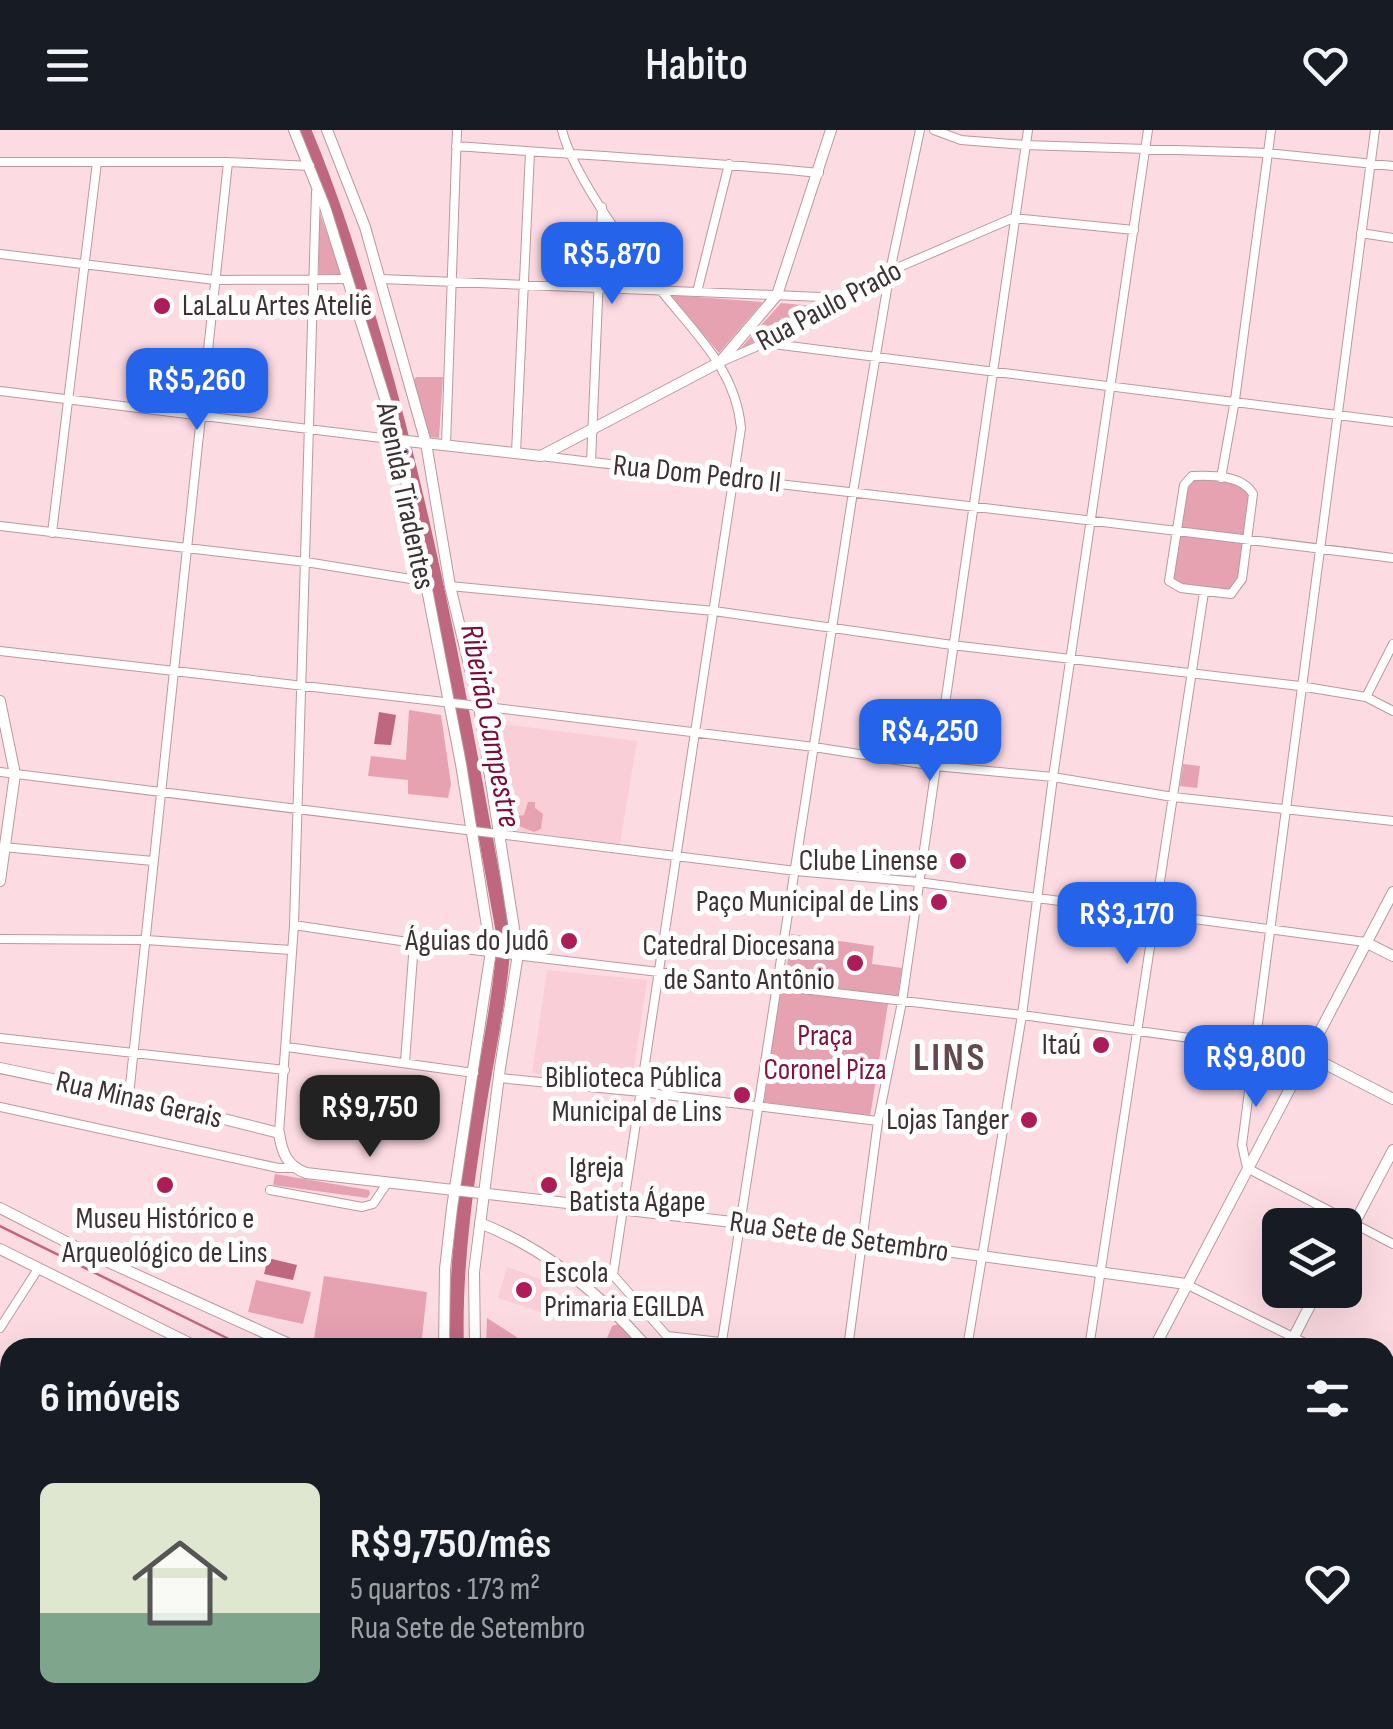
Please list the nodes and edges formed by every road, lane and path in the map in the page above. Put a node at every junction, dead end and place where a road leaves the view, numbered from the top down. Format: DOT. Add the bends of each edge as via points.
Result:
graph roads {
  1 [pos="294,130"];
  2 [pos="326,130"];
  3 [pos="457,130"];
  4 [pos="562,130"];
  5 [pos="831,130"];
  6 [pos="920,130"];
  7 [pos="934,130"];
  8 [pos="1028,130"];
  9 [pos="1148,130"];
  10 [pos="1271,130"];
  11 [pos="1376,130"];
  12 [pos="1025,145"];
  13 [pos="456,146"];
  14 [pos="1145,150"];
  15 [pos="530,152"];
  16 [pos="1267,153"];
  17 [pos="568,156"];
  18 [pos="0,162"];
  19 [pos="97,162"];
  20 [pos="228,162"];
  21 [pos="729,164"];
  22 [pos="1370,165"];
  23 [pos="310,166"];
  24 [pos="1393,166"];
  25 [pos="819,173"];
  26 [pos="316,182"];
  27 [pos="602,207"];
  28 [pos="1013,218"];
  29 [pos="1134,230"];
  30 [pos="1361,234"];
  31 [pos="1393,238"];
  32 [pos="0,254"];
  33 [pos="84,266"];
  34 [pos="890,271"];
  35 [pos="311,278"];
  36 [pos="215,280"];
  37 [pos="348,280"];
  38 [pos="381,280"];
  39 [pos="454,283"];
  40 [pos="524,286"];
  41 [pos="598,288"];
  42 [pos="661,290"];
  43 [pos="697,292"];
  44 [pos="776,296"];
  45 [pos="846,298"];
  46 [pos="765,343"];
  47 [pos="874,358"];
  48 [pos="720,362"];
  49 [pos="994,370"];
  50 [pos="1110,388"];
  51 [pos="0,391"];
  52 [pos="70,399"];
  53 [pos="1235,400"];
  54 [pos="201,414"];
  55 [pos="1337,414"];
  56 [pos="1393,422"];
  57 [pos="593,427"];
  58 [pos="306,429"];
  59 [pos="400,440"];
  60 [pos="422,442"];
  61 [pos="446,445"];
  62 [pos="516,454"];
  63 [pos="541,456"];
  64 [pos="591,462"];
  65 [pos="735,477"];
  66 [pos="1221,478"];
  67 [pos="852,492"];
  68 [pos="973,509"];
  69 [pos="1090,522"];
  70 [pos="0,526"];
  71 [pos="1176,529"];
  72 [pos="52,533"];
  73 [pos="1248,538"];
  74 [pos="1318,548"];
  75 [pos="188,549"];
  76 [pos="1393,558"];
  77 [pos="306,562"];
  78 [pos="423,580"];
  79 [pos="450,586"];
  80 [pos="1204,592"];
  81 [pos="714,612"];
  82 [pos="834,628"];
  83 [pos="1393,644"];
  84 [pos="952,645"];
  85 [pos="0,651"];
  86 [pos="1070,660"];
  87 [pos="173,672"];
  88 [pos="1194,672"];
  89 [pos="1300,686"];
  90 [pos="299,688"];
  91 [pos="1366,697"];
  92 [pos="0,701"];
  93 [pos="452,704"];
  94 [pos="475,706"];
  95 [pos="1393,711"];
  96 [pos="694,735"];
  97 [pos="814,747"];
  98 [pos="935,766"];
  99 [pos="0,772"];
  100 [pos="15,774"];
  101 [pos="1053,777"];
  102 [pos="162,791"];
  103 [pos="1173,796"];
  104 [pos="1288,807"];
  105 [pos="297,808"];
  106 [pos="1393,821"];
  107 [pos="474,831"];
  108 [pos="494,834"];
  109 [pos="2,847"];
  110 [pos="678,854"];
  111 [pos="153,861"];
  112 [pos="796,871"];
  113 [pos="0,880"];
  114 [pos="918,882"];
  115 [pos="1393,892"];
  116 [pos="1037,897"];
  117 [pos="1153,915"];
  118 [pos="294,924"];
  119 [pos="1271,928"];
  120 [pos="0,939"];
  121 [pos="146,940"];
  122 [pos="1366,942"];
  123 [pos="414,943"];
  124 [pos="291,950"];
  125 [pos="494,951"];
  126 [pos="515,954"];
  127 [pos="1393,956"];
  128 [pos="658,971"];
  129 [pos="778,986"];
  130 [pos="902,1002"];
  131 [pos="1022,1015"];
  132 [pos="1136,1030"];
  133 [pos="0,1038"];
  134 [pos="287,1047"];
  135 [pos="1254,1048"];
  136 [pos="134,1054"];
  137 [pos="1306,1054"];
  138 [pos="405,1062"];
  139 [pos="0,1068"];
  140 [pos="285,1070"];
  141 [pos="474,1073"];
  142 [pos="498,1078"];
  143 [pos="641,1092"];
  144 [pos="128,1096"];
  145 [pos="1393,1099"];
  146 [pos="760,1105"];
  147 [pos="0,1107"];
  148 [pos="878,1121"];
  149 [pos="279,1133"];
  150 [pos="1393,1150"];
  151 [pos="293,1168"];
  152 [pos="1248,1168"];
  153 [pos="388,1182"];
  154 [pos="270,1190"];
  155 [pos="457,1190"];
  156 [pos="481,1193"];
  157 [pos="0,1208"];
  158 [pos="1324,1208"];
  159 [pos="1362,1209"];
  160 [pos="622,1211"];
  161 [pos="741,1222"];
  162 [pos="480,1224"];
  163 [pos="1362,1228"];
  164 [pos="863,1238"];
  165 [pos="1393,1244"];
  166 [pos="0,1249"];
  167 [pos="982,1257"];
  168 [pos="38,1270"];
  169 [pos="1100,1270"];
  170 [pos="1186,1284"];
  171 [pos="1308,1308"];
  172 [pos="0,1328"];
  173 [pos="178,1338"];
  174 [pos="276,1338"];
  175 [pos="444,1338"];
  176 [pos="475,1338"];
  177 [pos="638,1338"];
  178 [pos="676,1338"];
  179 [pos="723,1338"];
  180 [pos="849,1338"];
  181 [pos="969,1338"];
  182 [pos="1090,1338"];
  183 [pos="1159,1338"];
  184 [pos="1283,1338"];
  185 [pos="1292,1338"];
  1 -- 23 [label="main road, Avenida Tiradentes"];
  2 -- 38 [label="main road, Avenida Tiradentes"];
  3 -- 13 [label="street"];
  4 -- 17 [label="street"];
  5 -- 25 [label="main road"];
  6 -- 34 [label="street"];
  7 -- 12 [label="street" via="962,140"];
  8 -- 12 [label="street"];
  9 -- 14 [label="street"];
  10 -- 16 [label="street"];
  11 -- 22 [label="street"];
  12 -- 14 [label="street"];
  12 -- 28 [label="street"];
  13 -- 15 [label="street"];
  13 -- 39 [label="street"];
  14 -- 16 [label="street"];
  14 -- 29 [label="street"];
  15 -- 17 [label="street"];
  15 -- 40 [label="street"];
  16 -- 22 [label="street"];
  16 -- 53 [label="street"];
  17 -- 21 [label="street"];
  17 -- 27 [label="street"];
  18 -- 19 [label="street"];
  19 -- 20 [label="street"];
  19 -- 33 [label="street"];
  20 -- 23 [label="street"];
  20 -- 36 [label="street"];
  21 -- 25 [label="street"];
  21 -- 43 [label="street"];
  22 -- 24 [label="street"];
  22 -- 30 [label="street"];
  23 -- 26 [label="main road, Avenida Tiradentes"];
  25 -- 44 [label="main road"];
  26 -- 35 [label="street"];
  26 -- 37 [label="main road, Avenida Tiradentes"];
  27 -- 41 [label="street"];
  27 -- 42 [label="street"];
  28 -- 29 [label="street, Rua Paulo Prado"];
  28 -- 34 [label="street, Rua Paulo Prado"];
  28 -- 49 [label="street"];
  29 -- 50 [label="street"];
  30 -- 31 [label="street"];
  30 -- 55 [label="street"];
  32 -- 33 [label="street"];
  33 -- 36 [label="street"];
  33 -- 52 [label="street"];
  34 -- 45 [label="street, Rua Paulo Prado"];
  34 -- 47 [label="street"];
  35 -- 36 [label="street"];
  35 -- 37 [label="street"];
  35 -- 58 [label="street"];
  36 -- 54 [label="street"];
  37 -- 59 [label="main road, Avenida Tiradentes"];
  38 -- 39 [label="street"];
  38 -- 60 [label="main road, Avenida Tiradentes"];
  39 -- 40 [label="street"];
  39 -- 61 [label="street"];
  40 -- 41 [label="street"];
  40 -- 62 [label="street"];
  41 -- 42 [label="street"];
  41 -- 57 [label="street"];
  42 -- 43 [label="street"];
  42 -- 48 [label="street"];
  43 -- 44 [label="street"];
  44 -- 45 [label="street"];
  44 -- 48 [label="main road"];
  45 -- 46 [label="street, Rua Paulo Prado"];
  46 -- 47 [label="street"];
  46 -- 48 [label="street, Rua Paulo Prado"];
  47 -- 49 [label="street"];
  47 -- 67 [label="street"];
  48 -- 57 [label="main road, Rua Paulo Prado"];
  48 -- 65 [label="street" via="739,405"];
  49 -- 50 [label="street"];
  49 -- 68 [label="street"];
  50 -- 53 [label="street"];
  50 -- 69 [label="street"];
  51 -- 52 [label="street, Rua Dom Pedro II"];
  52 -- 54 [label="street, Rua Dom Pedro II"];
  52 -- 72 [label="street"];
  53 -- 55 [label="street"];
  53 -- 66 [label="street"];
  54 -- 58 [label="street, Rua Dom Pedro II"];
  54 -- 75 [label="street"];
  55 -- 56 [label="street"];
  55 -- 74 [label="street"];
  57 -- 63 [label="main road, Rua Paulo Prado"];
  57 -- 64 [label="street"];
  58 -- 59 [label="street, Rua Dom Pedro II"];
  58 -- 77 [label="street"];
  59 -- 60 [label="main road, Rua Dom Pedro II"];
  59 -- 78 [label="main road, Avenida Tiradentes"];
  60 -- 61 [label="main road, Rua Dom Pedro II"];
  60 -- 79 [label="main road, Avenida Tiradentes"];
  61 -- 62 [label="main road, Rua Dom Pedro II"];
  62 -- 63 [label="main road, Rua Dom Pedro II"];
  63 -- 64 [label="street, Rua Dom Pedro II"];
  64 -- 65 [label="street, Rua Dom Pedro II"];
  65 -- 67 [label="street, Rua Dom Pedro II"];
  65 -- 81 [label="street"];
  66 -- 71 [label="street" via="1188,479"];
  66 -- 73 [label="street" via="1247,484 1253,494"];
  67 -- 68 [label="street, Rua Dom Pedro II"];
  67 -- 82 [label="street"];
  68 -- 69 [label="street, Rua Dom Pedro II"];
  68 -- 84 [label="street"];
  69 -- 71 [label="street, Rua Dom Pedro II"];
  69 -- 86 [label="street"];
  70 -- 72 [label="street"];
  71 -- 73 [label="street, Rua Dom Pedro II"];
  71 -- 80 [label="street" via="1169,581"];
  72 -- 75 [label="street"];
  73 -- 74 [label="street, Rua Dom Pedro II"];
  73 -- 80 [label="street" via="1236,592"];
  74 -- 76 [label="street, Rua Dom Pedro II"];
  74 -- 89 [label="street"];
  75 -- 77 [label="street"];
  75 -- 87 [label="street"];
  77 -- 78 [label="street"];
  77 -- 90 [label="street"];
  78 -- 93 [label="main road, Avenida Tiradentes"];
  79 -- 81 [label="street"];
  79 -- 94 [label="main road, Avenida Tiradentes"];
  80 -- 88 [label="street"];
  81 -- 82 [label="street"];
  81 -- 96 [label="street"];
  82 -- 84 [label="street"];
  82 -- 97 [label="street"];
  83 -- 91 [label="street"];
  84 -- 86 [label="street"];
  84 -- 98 [label="street"];
  85 -- 87 [label="street"];
  86 -- 88 [label="street"];
  86 -- 101 [label="street"];
  87 -- 90 [label="street"];
  87 -- 102 [label="street"];
  88 -- 89 [label="street"];
  88 -- 103 [label="street"];
  89 -- 91 [label="street"];
  89 -- 104 [label="street"];
  90 -- 93 [label="street"];
  90 -- 105 [label="street"];
  91 -- 95 [label="street"];
  92 -- 100 [label="main road"];
  93 -- 94 [label="street"];
  93 -- 107 [label="main road, Avenida Tiradentes"];
  94 -- 96 [label="street"];
  94 -- 108 [label="main road, Avenida Tiradentes"];
  96 -- 97 [label="street"];
  96 -- 110 [label="street"];
  97 -- 98 [label="street"];
  97 -- 112 [label="street"];
  98 -- 101 [label="street"];
  98 -- 114 [label="street"];
  99 -- 100 [label="street"];
  100 -- 102 [label="street"];
  100 -- 109 [label="main road"];
  101 -- 103 [label="street"];
  101 -- 116 [label="street"];
  102 -- 105 [label="street"];
  102 -- 111 [label="street"];
  103 -- 104 [label="street"];
  103 -- 117 [label="street"];
  104 -- 106 [label="street"];
  104 -- 119 [label="street"];
  105 -- 107 [label="street"];
  105 -- 118 [label="street"];
  107 -- 108 [label="street"];
  107 -- 125 [label="main road, Avenida Tiradentes"];
  108 -- 110 [label="street"];
  108 -- 126 [label="main road, Avenida Tiradentes"];
  109 -- 111 [label="street"];
  109 -- 113 [label="main road"];
  110 -- 112 [label="street"];
  110 -- 128 [label="street"];
  111 -- 121 [label="street"];
  112 -- 114 [label="street"];
  112 -- 129 [label="street"];
  114 -- 116 [label="street"];
  114 -- 130 [label="street"];
  115 -- 122 [label="main road"];
  116 -- 117 [label="street"];
  116 -- 131 [label="street"];
  117 -- 119 [label="street"];
  117 -- 132 [label="street"];
  118 -- 123 [label="street"];
  118 -- 124 [label="street"];
  119 -- 122 [label="street"];
  119 -- 135 [label="street"];
  120 -- 121 [label="street"];
  121 -- 124 [label="street"];
  121 -- 136 [label="street"];
  122 -- 127 [label="main road"];
  122 -- 137 [label="main road"];
  123 -- 125 [label="street"];
  123 -- 138 [label="street"];
  124 -- 134 [label="street"];
  125 -- 126 [label="street"];
  125 -- 141 [label="main road, Avenida Tiradentes"];
  126 -- 128 [label="street"];
  126 -- 142 [label="main road, Avenida Tiradentes"];
  128 -- 129 [label="street"];
  128 -- 143 [label="street"];
  129 -- 130 [label="street"];
  129 -- 146 [label="street"];
  130 -- 131 [label="street"];
  130 -- 148 [label="street"];
  131 -- 132 [label="street"];
  131 -- 167 [label="street"];
  132 -- 135 [label="street"];
  132 -- 169 [label="street"];
  133 -- 136 [label="street"];
  134 -- 138 [label="street"];
  134 -- 140 [label="street"];
  135 -- 137 [label="street"];
  135 -- 152 [label="street" via="1242,1126"];
  136 -- 140 [label="street"];
  136 -- 144 [label="street"];
  137 -- 145 [label="main road"];
  137 -- 152 [label="main road"];
  138 -- 141 [label="street"];
  139 -- 144 [label="main road, Rua Minas Gerais"];
  140 -- 149 [label="street"];
  141 -- 155 [label="main road, Avenida Tiradentes"];
  142 -- 143 [label="street"];
  142 -- 156 [label="main road, Avenida Tiradentes"];
  143 -- 146 [label="street"];
  143 -- 160 [label="street"];
  144 -- 149 [label="main road, Rua Minas Gerais"];
  146 -- 148 [label="street"];
  146 -- 161 [label="street"];
  147 -- 151 [label="street"];
  148 -- 164 [label="street"];
  149 -- 151 [label="main road"];
  150 -- 159 [label="main road"];
  151 -- 153 [label="main road, Rua Sete de Setembro"];
  152 -- 158 [label="street"];
  152 -- 170 [label="main road"];
  153 -- 154 [label="street" via="373,1204 362,1207"];
  153 -- 155 [label="main road, Rua Sete de Setembro"];
  155 -- 156 [label="main road, Rua Sete de Setembro"];
  155 -- 175 [label="main road, Avenida Tiradentes" via="445,1269"];
  156 -- 160 [label="main road, Rua Sete de Setembro"];
  156 -- 162 [label="main road, Avenida Tiradentes"];
  157 -- 174 [label="main road"];
  160 -- 161 [label="main road, Rua Sete de Setembro"];
  160 -- 178 [label="street" via="616,1280 661,1332"];
  161 -- 164 [label="main road, Rua Sete de Setembro"];
  161 -- 179 [label="street"];
  162 -- 176 [label="main road, Avenida Tiradentes"];
  162 -- 177 [label="main road" via="560,1265"];
  163 -- 165 [label="street"];
  164 -- 167 [label="main road, Rua Sete de Setembro"];
  164 -- 180 [label="street"];
  166 -- 168 [label="main road"];
  167 -- 169 [label="main road, Rua Sete de Setembro"];
  167 -- 181 [label="street"];
  168 -- 172 [label="street"];
  168 -- 173 [label="main road"];
  169 -- 170 [label="main road, Rua Sete de Setembro"];
  169 -- 182 [label="street"];
  170 -- 183 [label="main road"];
  170 -- 184 [label="street"];
  171 -- 185 [label="main road"];
}
